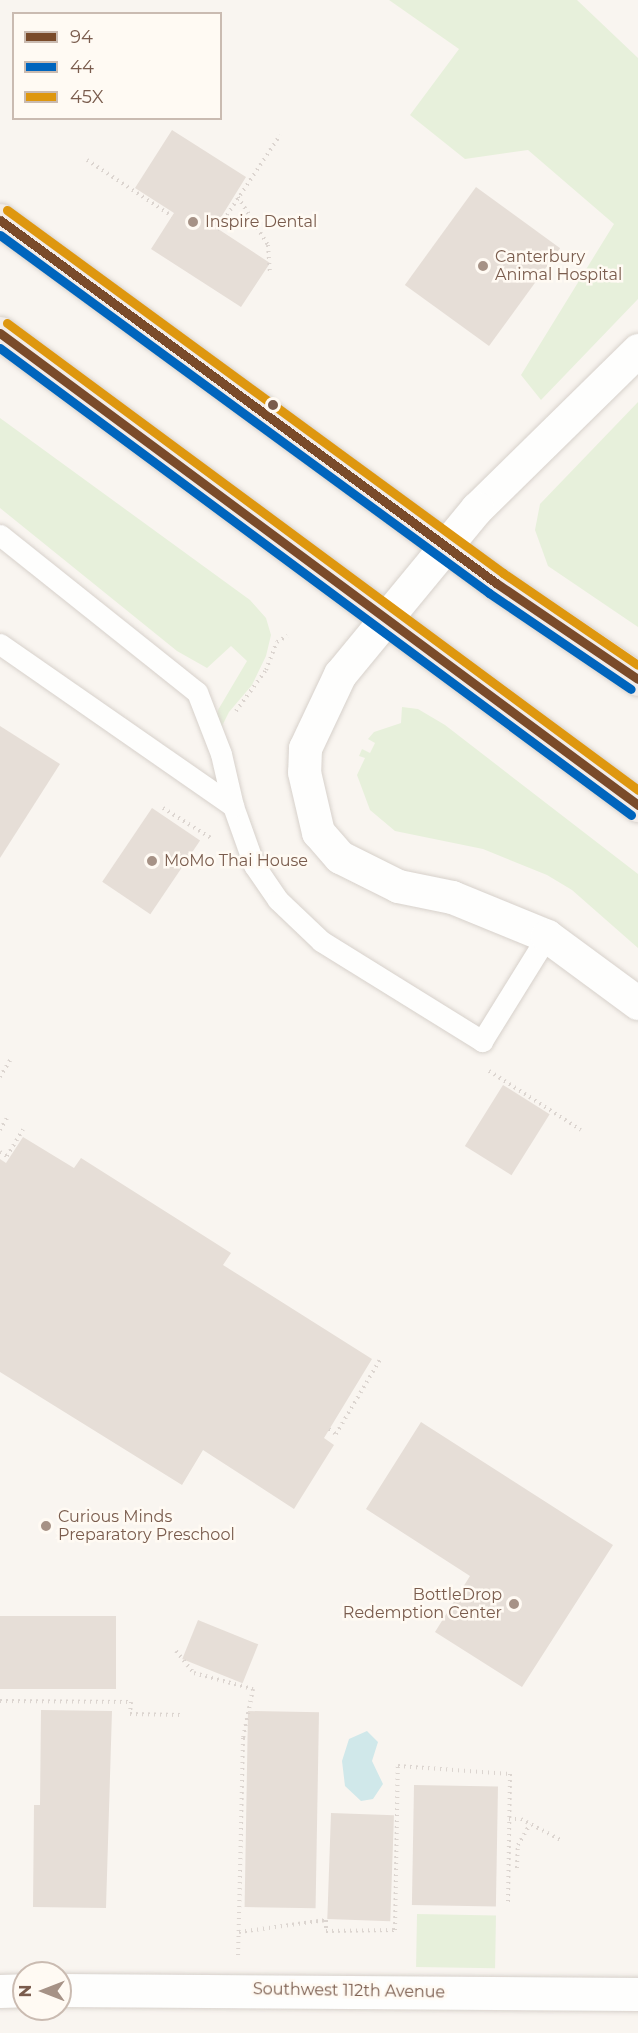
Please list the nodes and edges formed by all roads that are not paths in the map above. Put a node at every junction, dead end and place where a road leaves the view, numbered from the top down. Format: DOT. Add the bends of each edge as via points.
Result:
graph roads {
  1 [pos="0,220"];
  2 [pos="0,333"];
  3 [pos="638,350"];
  4 [pos="0,535"];
  5 [pos="446,545"];
  6 [pos="387,617"];
  7 [pos="0,644"];
  8 [pos="638,679"];
  9 [pos="638,805"];
  10 [pos="233,806"];
  11 [pos="547,936"];
  12 [pos="638,1003"];
  13 [pos="72,1990"];
  14 [pos="638,1994"];
  1 -- 5 [label="highway"];
  2 -- 6 [label="highway"];
  3 -- 5 [label="street" via="510,474"];
  4 -- 10 [label="lane" via="197,692 221,754"];
  5 -- 6 [label="street"];
  5 -- 8 [label="highway"];
  6 -- 9 [label="highway"];
  6 -- 11 [label="street" via="340,674 305,748 304,772 318,832 340,857 370,874 398,886 452,897"];
  7 -- 10 [label="lane"];
  10 -- 11 [label="lane" via="254,866 278,900 321,941 482,1041"];
  11 -- 12 [label="street"];
  13 -- 14 [label="street, Southwest 112th Avenue"];
}
